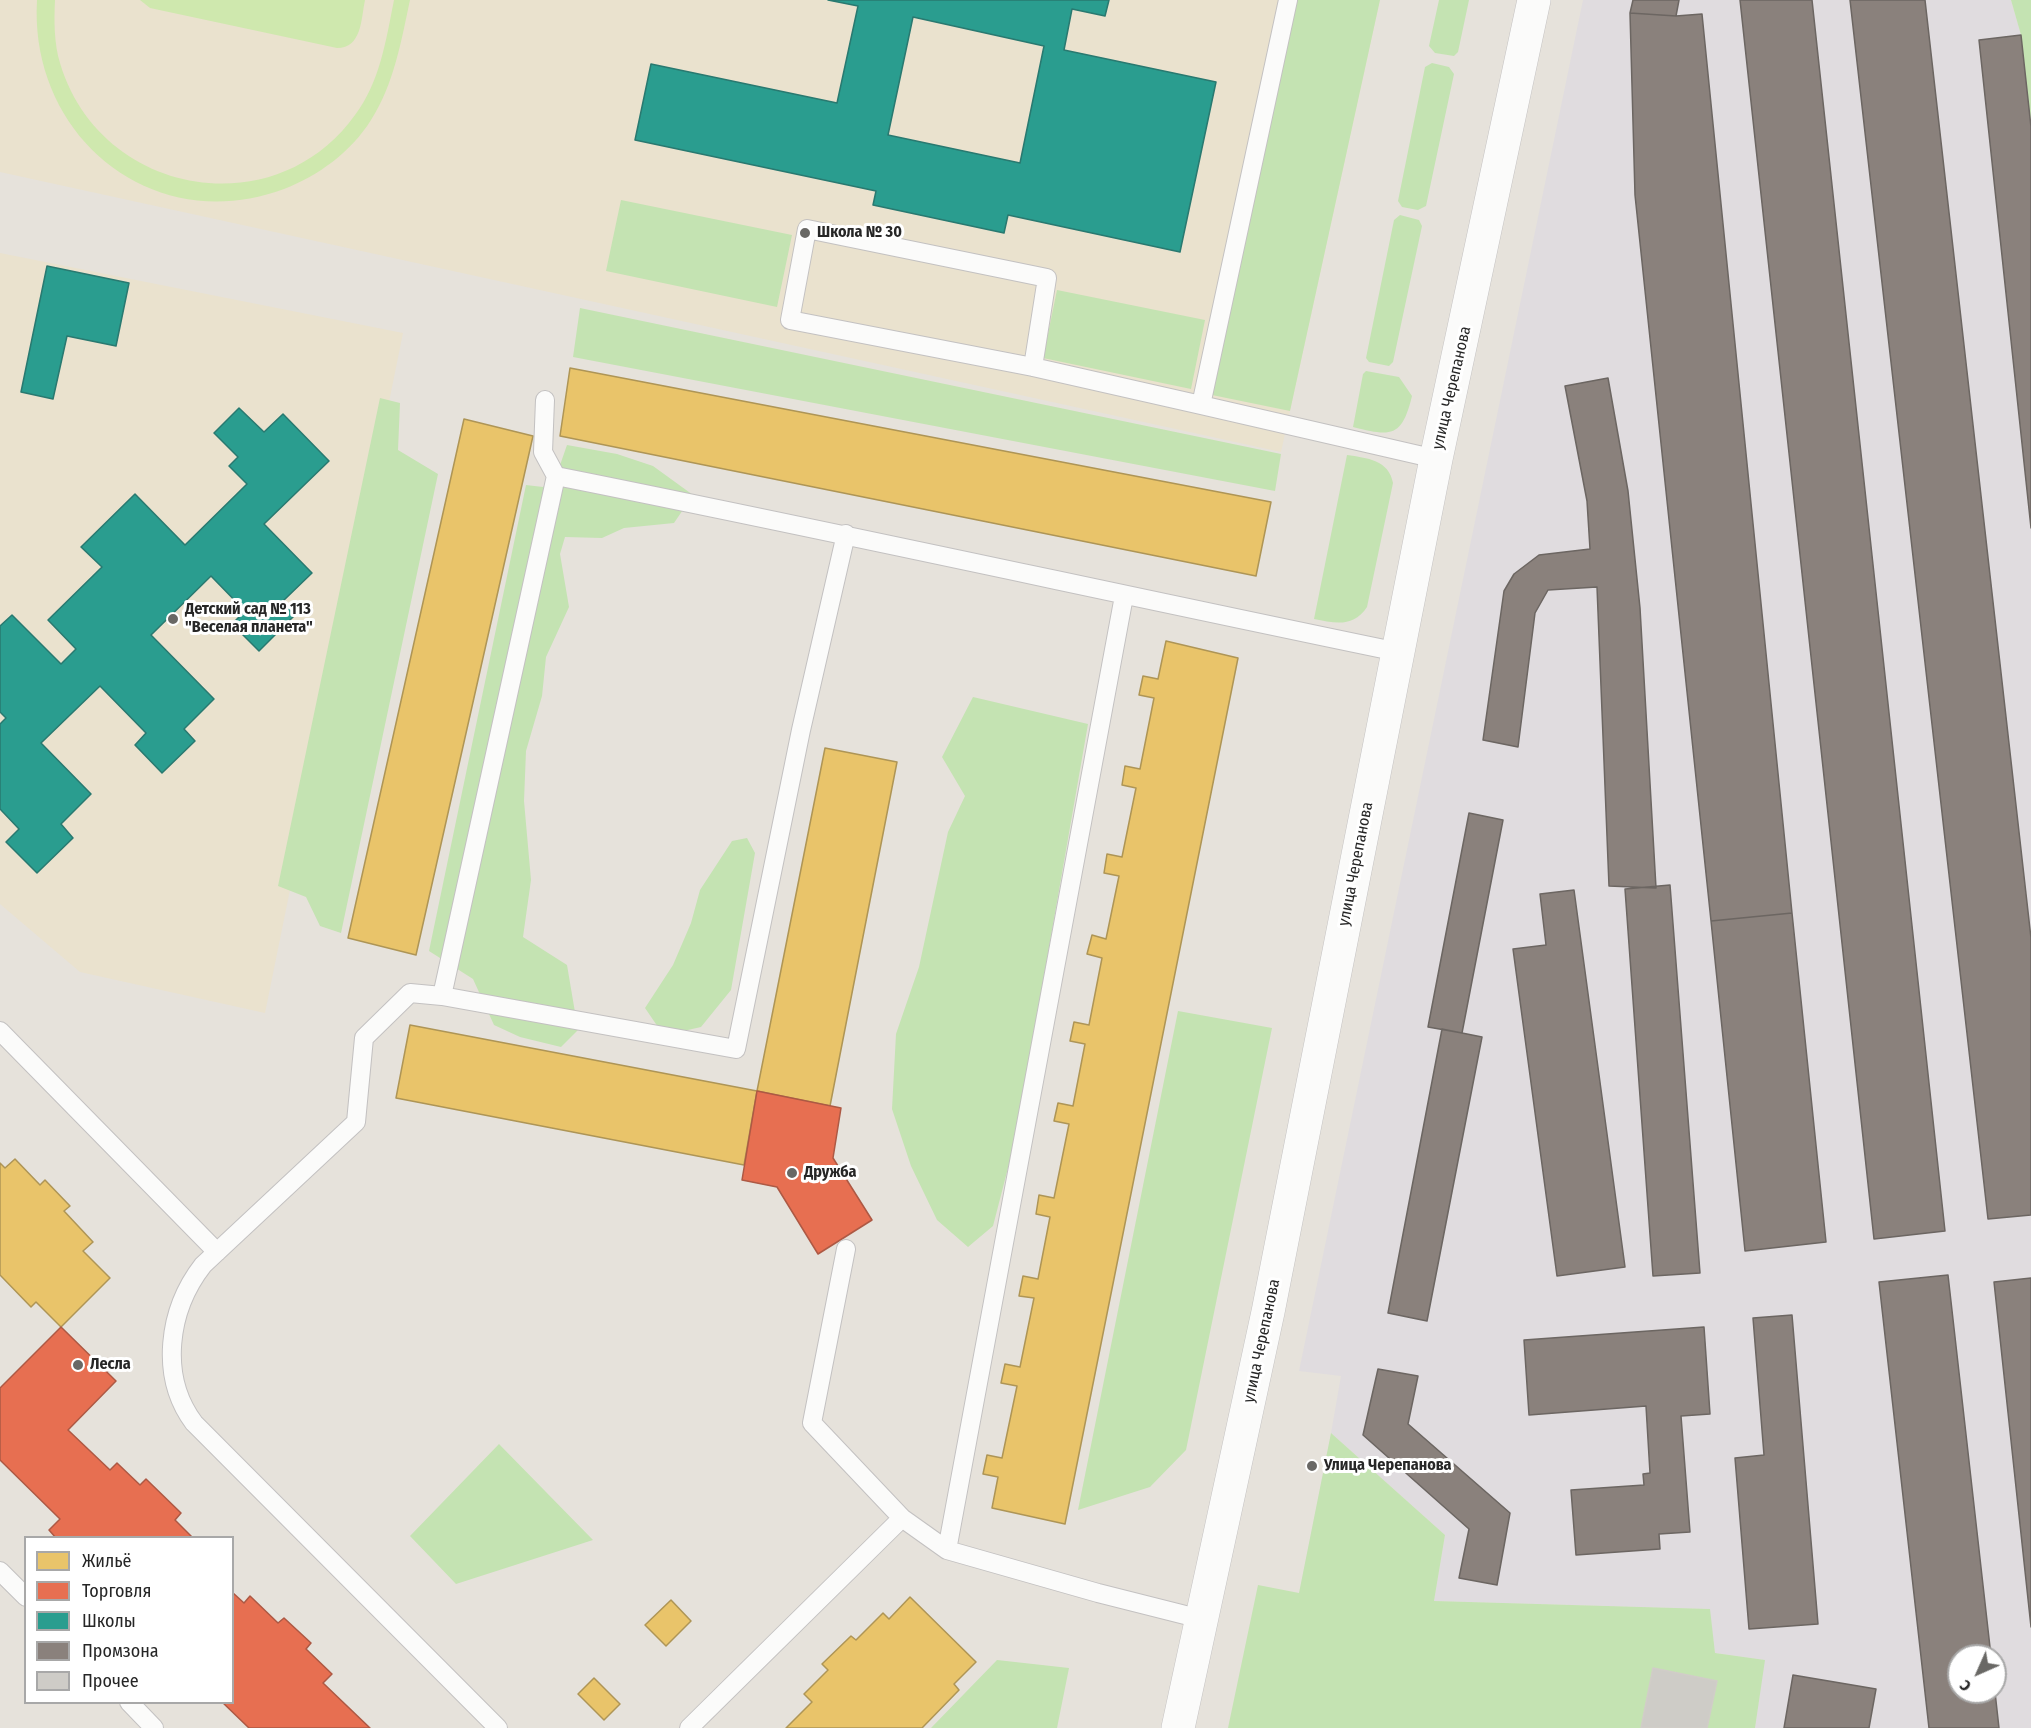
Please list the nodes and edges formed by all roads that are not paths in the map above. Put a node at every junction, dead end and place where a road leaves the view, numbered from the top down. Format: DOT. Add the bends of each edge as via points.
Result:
graph roads {
  1 [pos="1288,0"];
  2 [pos="1534,0"];
  3 [pos="1033,367"];
  4 [pos="545,400"];
  5 [pos="1201,405"];
  6 [pos="1436,459"];
  7 [pos="556,476"];
  8 [pos="846,534"];
  9 [pos="1124,596"];
  10 [pos="1398,652"];
  11 [pos="442,996"];
  12 [pos="0,1031"];
  13 [pos="846,1249"];
  14 [pos="217,1252"];
  15 [pos="902,1518"];
  16 [pos="947,1550"];
  17 [pos="0,1571"];
  18 [pos="24,1595"];
  19 [pos="1201,1619"];
  20 [pos="131,1704"];
  21 [pos="154,1728"];
  22 [pos="498,1728"];
  23 [pos="689,1728"];
  24 [pos="1178,1728"];
  1 -- 5 [label="lane"];
  2 -- 6 [label="main road, улица Черепанова"];
  3 -- 3 [label="lane" via="790,320 807,229 1047,278"];
  3 -- 5 [label="lane"];
  4 -- 7 [label="lane" via="543,452"];
  5 -- 6 [label="lane"];
  6 -- 10 [label="main road, улица Черепанова"];
  7 -- 8 [label="lane"];
  7 -- 11 [label="lane"];
  8 -- 9 [label="lane"];
  8 -- 11 [label="lane" via="801,730 736,1049"];
  9 -- 10 [label="lane"];
  9 -- 16 [label="lane"];
  10 -- 19 [label="main road, улица Черепанова" via="1270,1300"];
  11 -- 14 [label="lane" via="410,993 364,1038 356,1122"];
  12 -- 14 [label="lane"];
  13 -- 15 [label="lane" via="812,1423"];
  14 -- 22 [label="lane" via="192,1280 174,1328 172,1379 183,1409"];
  15 -- 16 [label="lane"];
  15 -- 23 [label="lane"];
  16 -- 19 [label="lane"];
  17 -- 18 [label="lane"];
  19 -- 24 [label="main road, улица Черепанова"];
  20 -- 21 [label="lane"];
}
